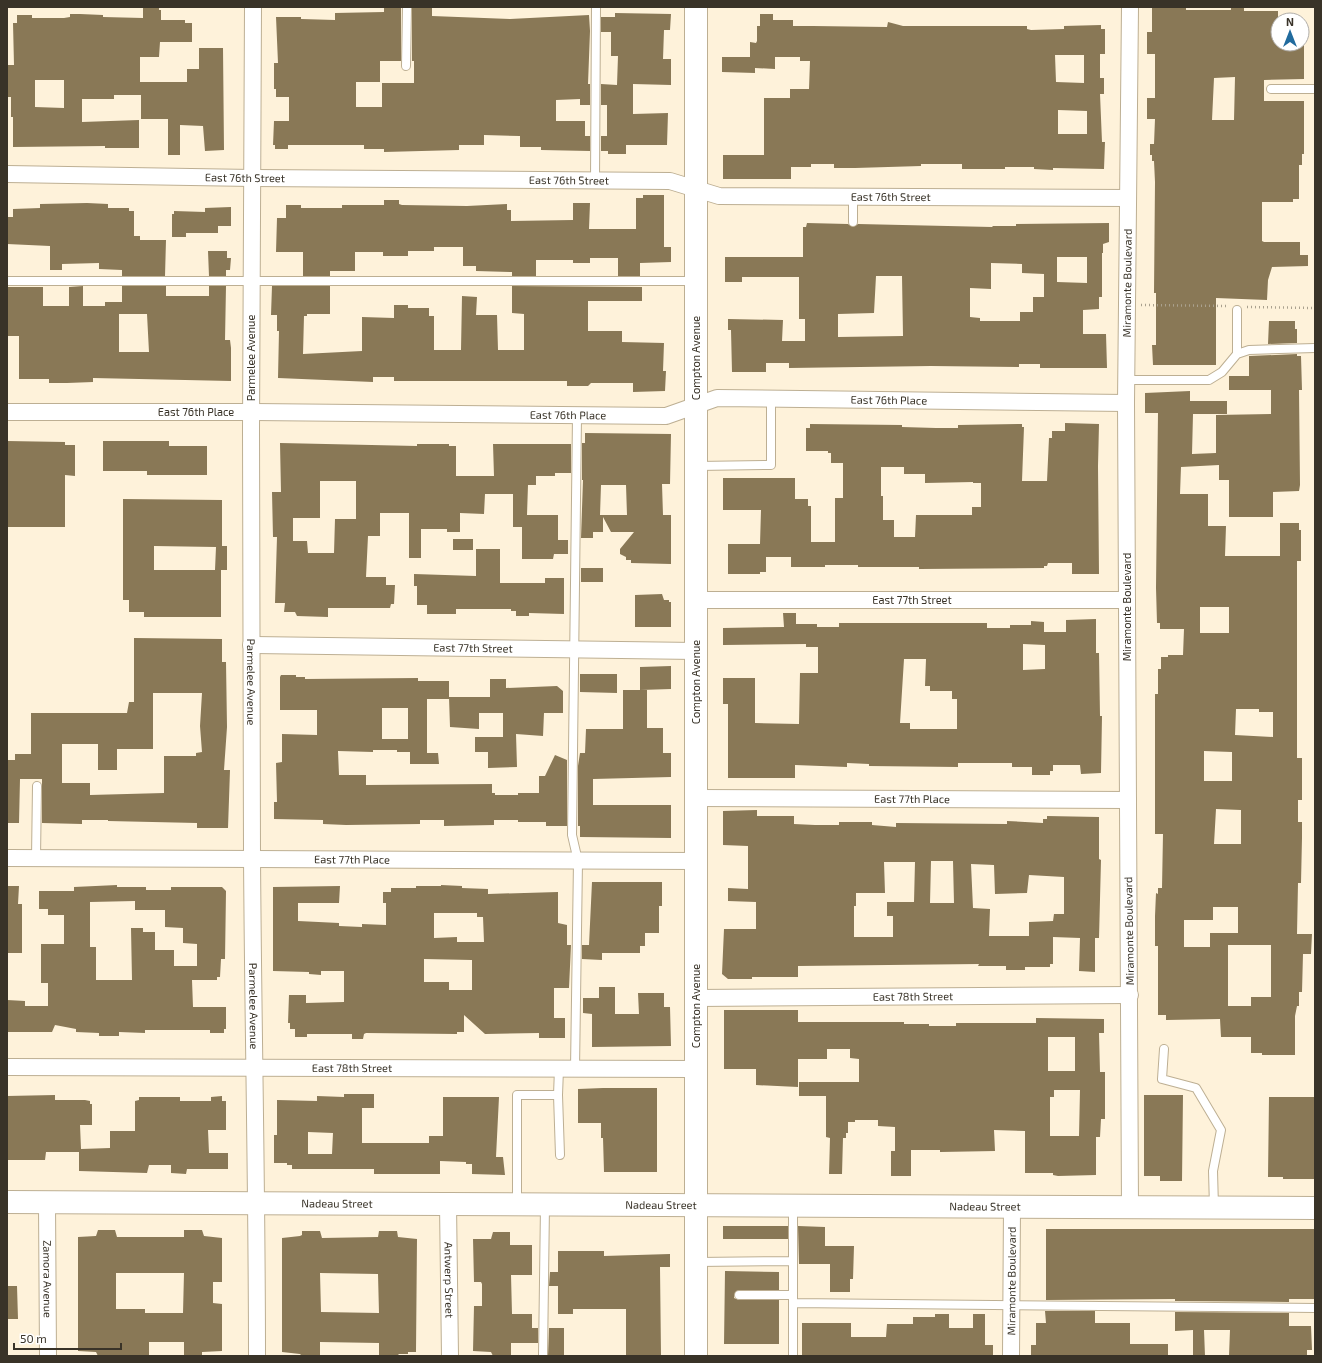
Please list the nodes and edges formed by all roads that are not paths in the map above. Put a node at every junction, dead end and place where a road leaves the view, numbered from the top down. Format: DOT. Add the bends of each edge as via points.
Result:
graph roads {
  1 [pos="253,7"];
  2 [pos="407,7"];
  3 [pos="596,7"];
  4 [pos="696,7"];
  5 [pos="1130,7"];
  6 [pos="406,66"];
  7 [pos="1271,89"];
  8 [pos="1315,89"];
  9 [pos="7,174"];
  10 [pos="252,178"];
  11 [pos="595,181"];
  12 [pos="696,190"];
  13 [pos="853,197"];
  14 [pos="1128,198"];
  15 [pos="853,222"];
  16 [pos="251,280"];
  17 [pos="7,281"];
  18 [pos="696,281"];
  19 [pos="1239,308"];
  20 [pos="1315,348"];
  21 [pos="1237,354"];
  22 [pos="1126,380"];
  23 [pos="771,399"];
  24 [pos="1126,403"];
  25 [pos="696,406"];
  26 [pos="7,412"];
  27 [pos="250,412"];
  28 [pos="577,416"];
  29 [pos="696,466"];
  30 [pos="696,600"];
  31 [pos="1127,600"];
  32 [pos="251,645"];
  33 [pos="574,650"];
  34 [pos="696,651"];
  35 [pos="37,786"];
  36 [pos="696,798"];
  37 [pos="1128,800"];
  38 [pos="7,858"];
  39 [pos="36,858"];
  40 [pos="252,860"];
  41 [pos="578,861"];
  42 [pos="696,861"];
  43 [pos="1130,995"];
  44 [pos="696,998"];
  45 [pos="1164,1049"];
  46 [pos="7,1067"];
  47 [pos="254,1069"];
  48 [pos="559,1069"];
  49 [pos="575,1069"];
  50 [pos="696,1069"];
  51 [pos="558,1095"];
  52 [pos="560,1155"];
  53 [pos="7,1202"];
  54 [pos="47,1203"];
  55 [pos="257,1203"];
  56 [pos="448,1204"];
  57 [pos="517,1204"];
  58 [pos="545,1205"];
  59 [pos="697,1205"];
  60 [pos="793,1206"];
  61 [pos="1012,1207"];
  62 [pos="1130,1208"];
  63 [pos="1214,1208"];
  64 [pos="1315,1208"];
  65 [pos="793,1261"];
  66 [pos="697,1262"];
  67 [pos="739,1295"];
  68 [pos="793,1299"];
  69 [pos="1012,1305"];
  70 [pos="1315,1308"];
  71 [pos="48,1356"];
  72 [pos="257,1356"];
  73 [pos="450,1356"];
  74 [pos="544,1356"];
  75 [pos="696,1356"];
  76 [pos="793,1356"];
  77 [pos="1011,1356"];
  1 -- 10 [label="street, Parmelee Avenue"];
  2 -- 6 [label="lane"];
  3 -- 11 [label="lane"];
  4 -- 12 [label="main road, Compton Avenue"];
  5 -- 14 [label="street, Miramonte Boulevard"];
  7 -- 8 [label="lane"];
  9 -- 10 [label="street, East 76th Street"];
  10 -- 11 [label="street, East 76th Street"];
  10 -- 16 [label="street, Parmelee Avenue"];
  11 -- 12 [label="street, East 76th Street" via="670,181"];
  12 -- 13 [label="street, East 76th Street" via="718,196"];
  12 -- 18 [label="main road, Compton Avenue"];
  13 -- 14 [label="street, East 76th Street"];
  13 -- 15 [label="lane"];
  14 -- 22 [label="street, Miramonte Boulevard"];
  16 -- 17 [label="lane"];
  16 -- 18 [label="lane"];
  16 -- 27 [label="street, Parmelee Avenue"];
  18 -- 25 [label="main road, Compton Avenue"];
  19 -- 21 [label="lane"];
  20 -- 21 [label="lane" via="1249,350"];
  21 -- 22 [label="lane" via="1222,372 1209,380"];
  22 -- 24 [label="street, Miramonte Boulevard"];
  23 -- 24 [label="street, East 76th Place"];
  23 -- 25 [label="street, East 76th Place" via="717,398"];
  23 -- 29 [label="lane" via="771,465"];
  24 -- 31 [label="street, Miramonte Boulevard"];
  25 -- 28 [label="street, East 76th Place" via="666,416"];
  25 -- 29 [label="main road, Compton Avenue"];
  26 -- 27 [label="street, East 76th Place"];
  27 -- 28 [label="street, East 76th Place"];
  27 -- 32 [label="street, Parmelee Avenue"];
  28 -- 33 [label="lane"];
  29 -- 30 [label="main road, Compton Avenue"];
  30 -- 31 [label="street, East 77th Street"];
  30 -- 34 [label="main road, Compton Avenue"];
  31 -- 37 [label="street, Miramonte Boulevard"];
  32 -- 33 [label="street, East 77th Street"];
  32 -- 40 [label="street, Parmelee Avenue"];
  33 -- 34 [label="street, East 77th Street"];
  33 -- 41 [label="lane" via="572,835"];
  34 -- 36 [label="main road, Compton Avenue"];
  35 -- 39 [label="lane"];
  36 -- 37 [label="street, East 77th Place"];
  36 -- 42 [label="main road, Compton Avenue"];
  37 -- 43 [label="street, Miramonte Boulevard"];
  38 -- 39 [label="street, East 77th Place"];
  39 -- 40 [label="street, East 77th Place"];
  40 -- 41 [label="street, East 77th Place"];
  40 -- 47 [label="street, Parmelee Avenue"];
  41 -- 42 [label="street, East 77th Place"];
  41 -- 49 [label="lane"];
  42 -- 44 [label="main road, Compton Avenue"];
  43 -- 44 [label="street, East 78th Street"];
  43 -- 62 [label="street, Miramonte Boulevard"];
  44 -- 50 [label="main road, Compton Avenue"];
  45 -- 63 [label="lane" via="1162,1079 1196,1088 1221,1130 1213,1171"];
  46 -- 47 [label="street, East 78th Street"];
  47 -- 48 [label="street, East 78th Street"];
  47 -- 55 [label="street, Parmelee Avenue"];
  48 -- 49 [label="street, East 78th Street"];
  48 -- 51 [label="lane"];
  49 -- 50 [label="street, East 78th Street"];
  50 -- 59 [label="main road, Compton Avenue"];
  51 -- 52 [label="lane"];
  51 -- 57 [label="lane" via="517,1096"];
  53 -- 54 [label="main road, Nadeau Street"];
  54 -- 55 [label="main road, Nadeau Street"];
  54 -- 71 [label="street, Zamora Avenue"];
  55 -- 56 [label="main road, Nadeau Street"];
  55 -- 72 [label="street, Parmelee Avenue"];
  56 -- 57 [label="main road, Nadeau Street"];
  56 -- 73 [label="street, Antwerp Street"];
  57 -- 58 [label="main road, Nadeau Street"];
  58 -- 59 [label="main road, Nadeau Street"];
  58 -- 74 [label="lane"];
  59 -- 60 [label="main road, Nadeau Street"];
  59 -- 66 [label="main road, Compton Avenue"];
  60 -- 61 [label="main road, Nadeau Street"];
  60 -- 65 [label="lane"];
  61 -- 62 [label="main road, Nadeau Street"];
  61 -- 69 [label="street, Miramonte Boulevard"];
  62 -- 63 [label="main road, Nadeau Street"];
  63 -- 64 [label="main road, Nadeau Street"];
  65 -- 66 [label="lane"];
  65 -- 68 [label="lane"];
  66 -- 75 [label="main road, Compton Avenue"];
  67 -- 68 [label="lane"];
  68 -- 69 [label="lane"];
  68 -- 76 [label="lane"];
  69 -- 70 [label="lane"];
  69 -- 77 [label="street, Miramonte Boulevard"];
}
